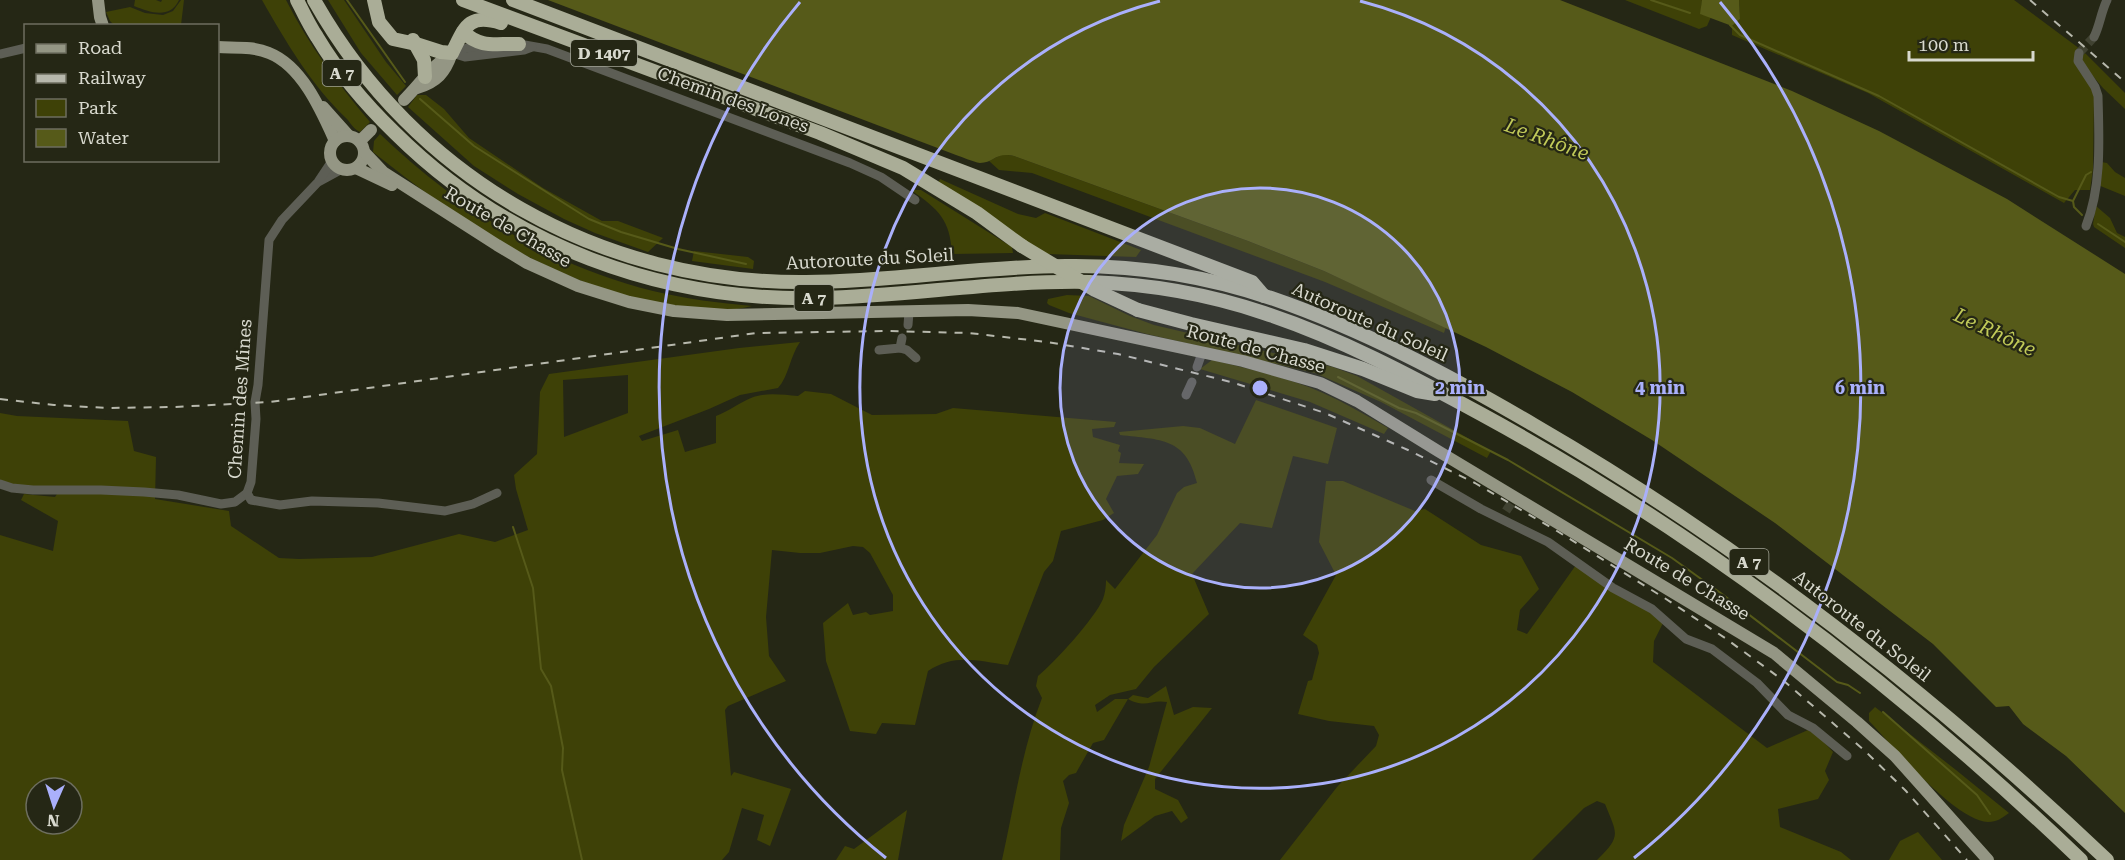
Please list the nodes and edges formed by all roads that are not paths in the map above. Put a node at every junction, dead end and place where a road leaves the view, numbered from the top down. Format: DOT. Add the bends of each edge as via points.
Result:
graph roads {
  1 [pos="98,0"];
  2 [pos="297,0"];
  3 [pos="314,0"];
  4 [pos="374,0"];
  5 [pos="383,0"];
  6 [pos="463,0"];
  7 [pos="485,0"];
  8 [pos="513,0"];
  9 [pos="2107,0"];
  10 [pos="102,24"];
  11 [pos="463,32"];
  12 [pos="546,32"];
  13 [pos="2094,37"];
  14 [pos="416,44"];
  15 [pos="519,44"];
  16 [pos="534,46"];
  17 [pos="219,47"];
  18 [pos="24,48"];
  19 [pos="646,52"];
  20 [pos="452,53"];
  21 [pos="2079,53"];
  22 [pos="0,54"];
  23 [pos="425,77"];
  24 [pos="416,88"];
  25 [pos="310,93"];
  26 [pos="404,100"];
  27 [pos="371,130"];
  28 [pos="348,135"];
  29 [pos="335,141"];
  30 [pos="363,147"];
  31 [pos="337,165"];
  32 [pos="356,168"];
  33 [pos="423,199"];
  34 [pos="915,200"];
  35 [pos="2086,226"];
  36 [pos="1264,296"];
  37 [pos="909,312"];
  38 [pos="908,325"];
  39 [pos="879,350"];
  40 [pos="1202,353"];
  41 [pos="916,358"];
  42 [pos="1197,367"];
  43 [pos="1192,382"];
  44 [pos="1186,395"];
  45 [pos="1446,395"];
  46 [pos="1431,480"];
  47 [pos="0,484"];
  48 [pos="247,493"];
  49 [pos="497,493"];
  50 [pos="1847,756"];
  51 [pos="1988,860"];
  52 [pos="2081,860"];
  53 [pos="2107,860"];
  1 -- 10 [label="main road"];
  2 -- 45 [label="highway, Autoroute du Soleil / A 7" via="337,66 372,109 419,156 497,214 599,264 673,285 771,298 860,297 1058,282 1161,288 1241,306 1305,328"];
  3 -- 36 [label="highway, Autoroute du Soleil / A 7" via="378,93 445,157 478,183 536,218 633,258 710,275 768,282 864,280 1042,266 1114,267 1207,280"];
  4 -- 14 [label="highway" via="379,22 388,34 398,41"];
  5 -- 14 [label="highway" via="391,25"];
  6 -- 12 [label="highway, D 1407"];
  7 -- 19 [label="highway" via="563,29"];
  8 -- 19 [label="highway, D 1407"];
  9 -- 13 [label="street"];
  11 -- 12 [label="highway" via="468,24 485,18 531,32"];
  11 -- 15 [label="highway" via="477,43"];
  11 -- 20 [label="highway"];
  12 -- 45 [label="highway, D 1407, bridge" via="903,168 1022,246 1095,290 1138,310 1304,350 1417,391"];
  14 -- 20 [label="highway"];
  14 -- 23 [label="highway" via="424,60"];
  15 -- 16 [label="street, Chemin des Lones"];
  15 -- 20 [label="street, Chemin des Lones"];
  16 -- 20 [label="street" via="465,57"];
  16 -- 34 [label="street, Chemin des Lones" via="850,163 881,177"];
  17 -- 25 [label="main road" via="268,52 284,62"];
  18 -- 22 [label="street"];
  19 -- 36 [label="highway, D 1407" via="1252,282"];
  20 -- 23 [label="main road" via="437,62"];
  20 -- 24 [label="main road" via="446,70 429,84"];
  21 -- 35 [label="street" via="2078,61 2098,96 2097,174"];
  23 -- 24 [label="main road"];
  24 -- 26 [label="main road"];
  25 -- 28 [label="main road"];
  25 -- 29 [label="main road"];
  27 -- 30 [label="main road"];
  28 -- 29 [label="main road"];
  28 -- 30 [label="main road"];
  29 -- 31 [label="main road" via="330,150"];
  30 -- 32 [label="main road" via="361,163"];
  30 -- 33 [label="main road, Route de Chasse" via="383,172"];
  31 -- 32 [label="main road"];
  31 -- 48 [label="street, Chemin des Mines" via="282,220 269,240 251,483"];
  32 -- 33 [label="main road, Route de Chasse"];
  33 -- 37 [label="main road, Route de Chasse" via="527,263 578,286 629,302 674,311 727,315"];
  36 -- 53 [label="highway, Autoroute du Soleil / A 7" via="1347,327 1459,382 1675,511 1790,592 1902,679"];
  37 -- 38 [label="street"];
  37 -- 40 [label="main road, Route de Chasse" via="968,310 1018,314"];
  39 -- 41 [label="street" via="901,343"];
  40 -- 42 [label="street"];
  40 -- 51 [label="main road, Route de Chasse" via="1274,369 1357,400 1513,499 1774,653 1895,756"];
  43 -- 44 [label="street"];
  45 -- 52 [label="highway, Autoroute du Soleil / A 7" via="1634,505 1783,608 1929,724"];
  46 -- 50 [label="street" via="1504,515 1613,588 1652,609 1686,639 1712,649 1757,683 1788,715 1814,729"];
  47 -- 48 [label="street, Chemin des Mines" via="33,490 178,495 228,504"];
  48 -- 49 [label="street" via="251,500 274,505 348,502 445,511"];
}
